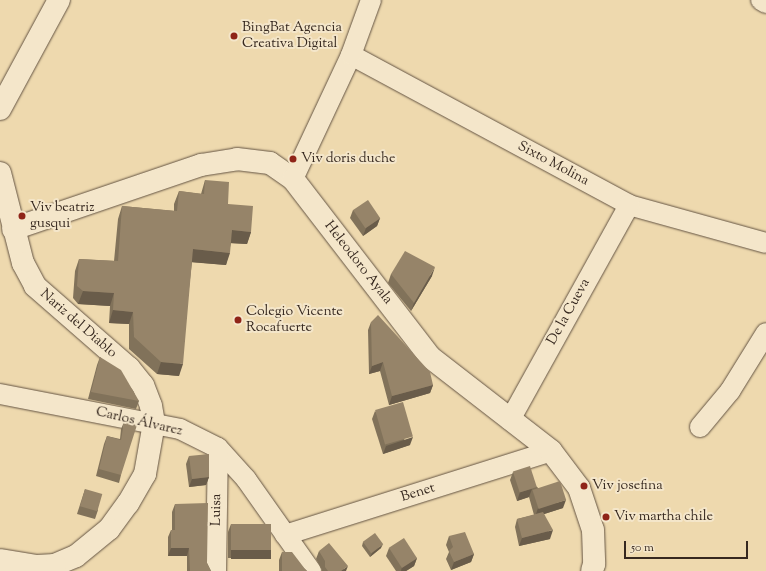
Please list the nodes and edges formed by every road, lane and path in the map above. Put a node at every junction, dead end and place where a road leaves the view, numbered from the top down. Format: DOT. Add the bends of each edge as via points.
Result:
graph roads {
  1 [pos="59,0"];
  2 [pos="371,0"];
  3 [pos="761,0"];
  4 [pos="766,3"];
  5 [pos="351,55"];
  6 [pos="0,109"];
  7 [pos="0,173"];
  8 [pos="293,179"];
  9 [pos="629,205"];
  10 [pos="13,229"];
  11 [pos="766,244"];
  12 [pos="766,333"];
  13 [pos="0,394"];
  14 [pos="510,420"];
  15 [pos="154,423"];
  16 [pos="700,427"];
  17 [pos="218,448"];
  18 [pos="551,452"];
  19 [pos="285,535"];
  20 [pos="0,560"];
  21 [pos="55,568"];
  22 [pos="216,571"];
  23 [pos="311,571"];
  24 [pos="592,571"];
  1 -- 6 [label="street"];
  2 -- 5 [label="street"];
  3 -- 4 [label="street"];
  5 -- 8 [label="street"];
  5 -- 9 [label="street, Sixto Molina"];
  7 -- 10 [label="street, Nariz del Diablo"];
  8 -- 10 [label="street, Heleodoro Ayala" via="270,163 237,159 208,164"];
  8 -- 14 [label="street, Heleodoro Ayala" via="430,356"];
  9 -- 11 [label="street, Sixto Molina"];
  9 -- 14 [label="street, De la Cueva"];
  10 -- 15 [label="street, Nariz del Diablo" via="23,263 35,286 129,368 143,385"];
  12 -- 16 [label="street" via="730,391"];
  13 -- 15 [label="street, Carlos Álvarez"];
  14 -- 18 [label="street, Heleodoro Ayala"];
  15 -- 17 [label="street, Carlos Álvarez" via="180,429"];
  15 -- 21 [label="street" via="145,474 128,503 109,529 76,556"];
  17 -- 19 [label="street, Carlos Álvarez" via="246,479"];
  17 -- 22 [label="street, Luisa"];
  18 -- 19 [label="street, Benet"];
  18 -- 24 [label="street, Heleodoro Ayala" via="579,488 593,530"];
  19 -- 23 [label="street, Carlos Álvarez"];
  20 -- 21 [label="street"];
}
